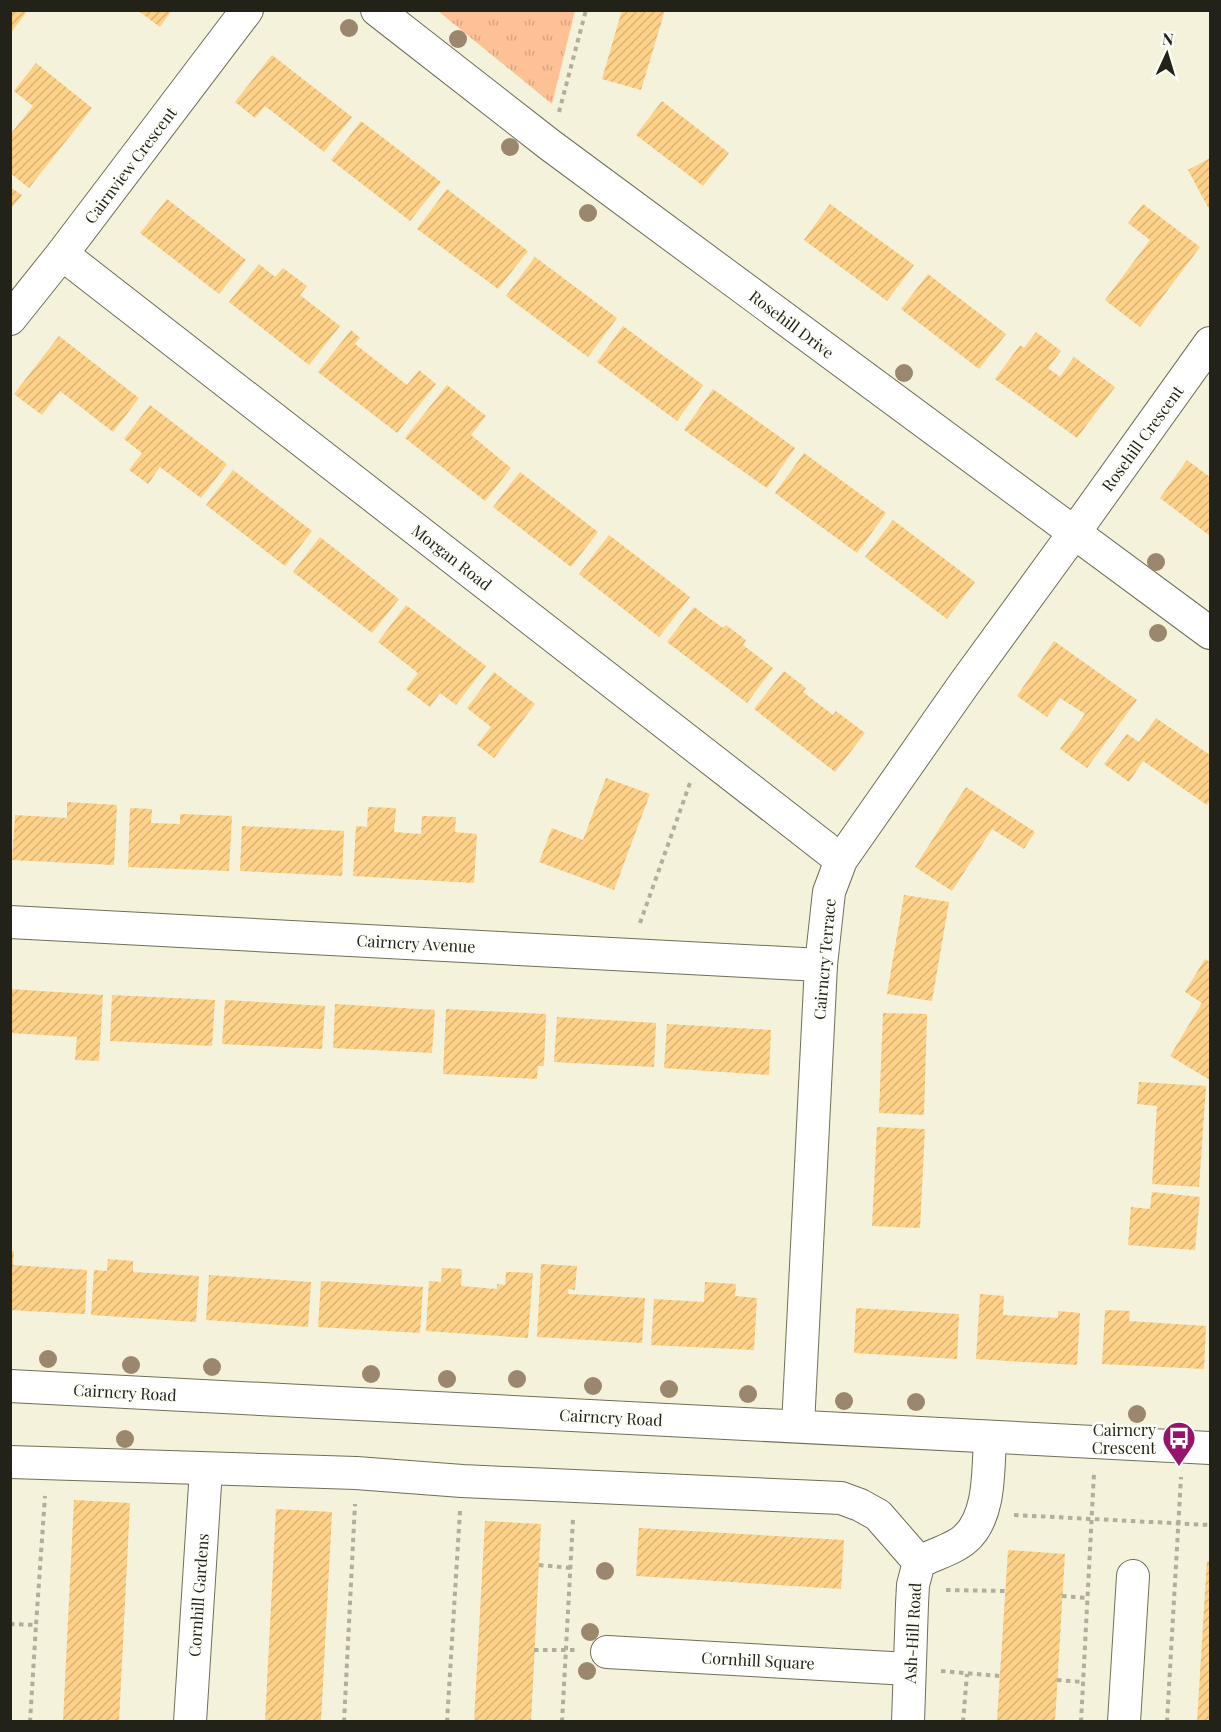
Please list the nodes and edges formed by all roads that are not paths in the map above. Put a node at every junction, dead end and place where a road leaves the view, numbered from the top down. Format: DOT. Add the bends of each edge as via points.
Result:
graph roads {
  1 [pos="248,10"];
  2 [pos="380,11"];
  3 [pos="62,254"];
  4 [pos="10,319"];
  5 [pos="1210,343"];
  6 [pos="1074,533"];
  7 [pos="1210,633"];
  8 [pos="842,860"];
  9 [pos="10,922"];
  10 [pos="821,965"];
  11 [pos="10,1386"];
  12 [pos="798,1426"];
  13 [pos="990,1437"];
  14 [pos="1197,1448"];
  15 [pos="10,1462"];
  16 [pos="206,1469"];
  17 [pos="916,1575"];
  18 [pos="1133,1575"];
  19 [pos="607,1652"];
  20 [pos="909,1669"];
  21 [pos="190,1722"];
  22 [pos="908,1722"];
  23 [pos="1124,1722"];
  1 -- 3 [label="street, Cairnview Crescent"];
  2 -- 6 [label="street, Rosehill Drive" via="550,145"];
  3 -- 4 [label="street, Cairnview Crescent"];
  3 -- 8 [label="street, Morgan Road"];
  5 -- 6 [label="street, Rosehill Crescent"];
  6 -- 7 [label="street, Rosehill Drive"];
  6 -- 8 [label="street, Cairncry Terrace"];
  8 -- 10 [label="street, Cairncry Terrace" via="829,892"];
  9 -- 10 [label="street, Cairncry Avenue"];
  10 -- 12 [label="street, Cairncry Terrace"];
  11 -- 12 [label="street, Cairncry Road"];
  12 -- 13 [label="street, Cairncry Road"];
  13 -- 14 [label="street, Cairncry Road"];
  13 -- 17 [label="street, Ash-Hill Road" via="982,1513 976,1528"];
  15 -- 16 [label="street"];
  16 -- 17 [label="street" via="841,1498 878,1515"];
  16 -- 21 [label="street, Cornhill Gardens"];
  17 -- 20 [label="street, Ash-Hill Road"];
  18 -- 23 [label="street"];
  19 -- 20 [label="street, Cornhill Square"];
  20 -- 22 [label="street, Ash-Hill Road"];
}
